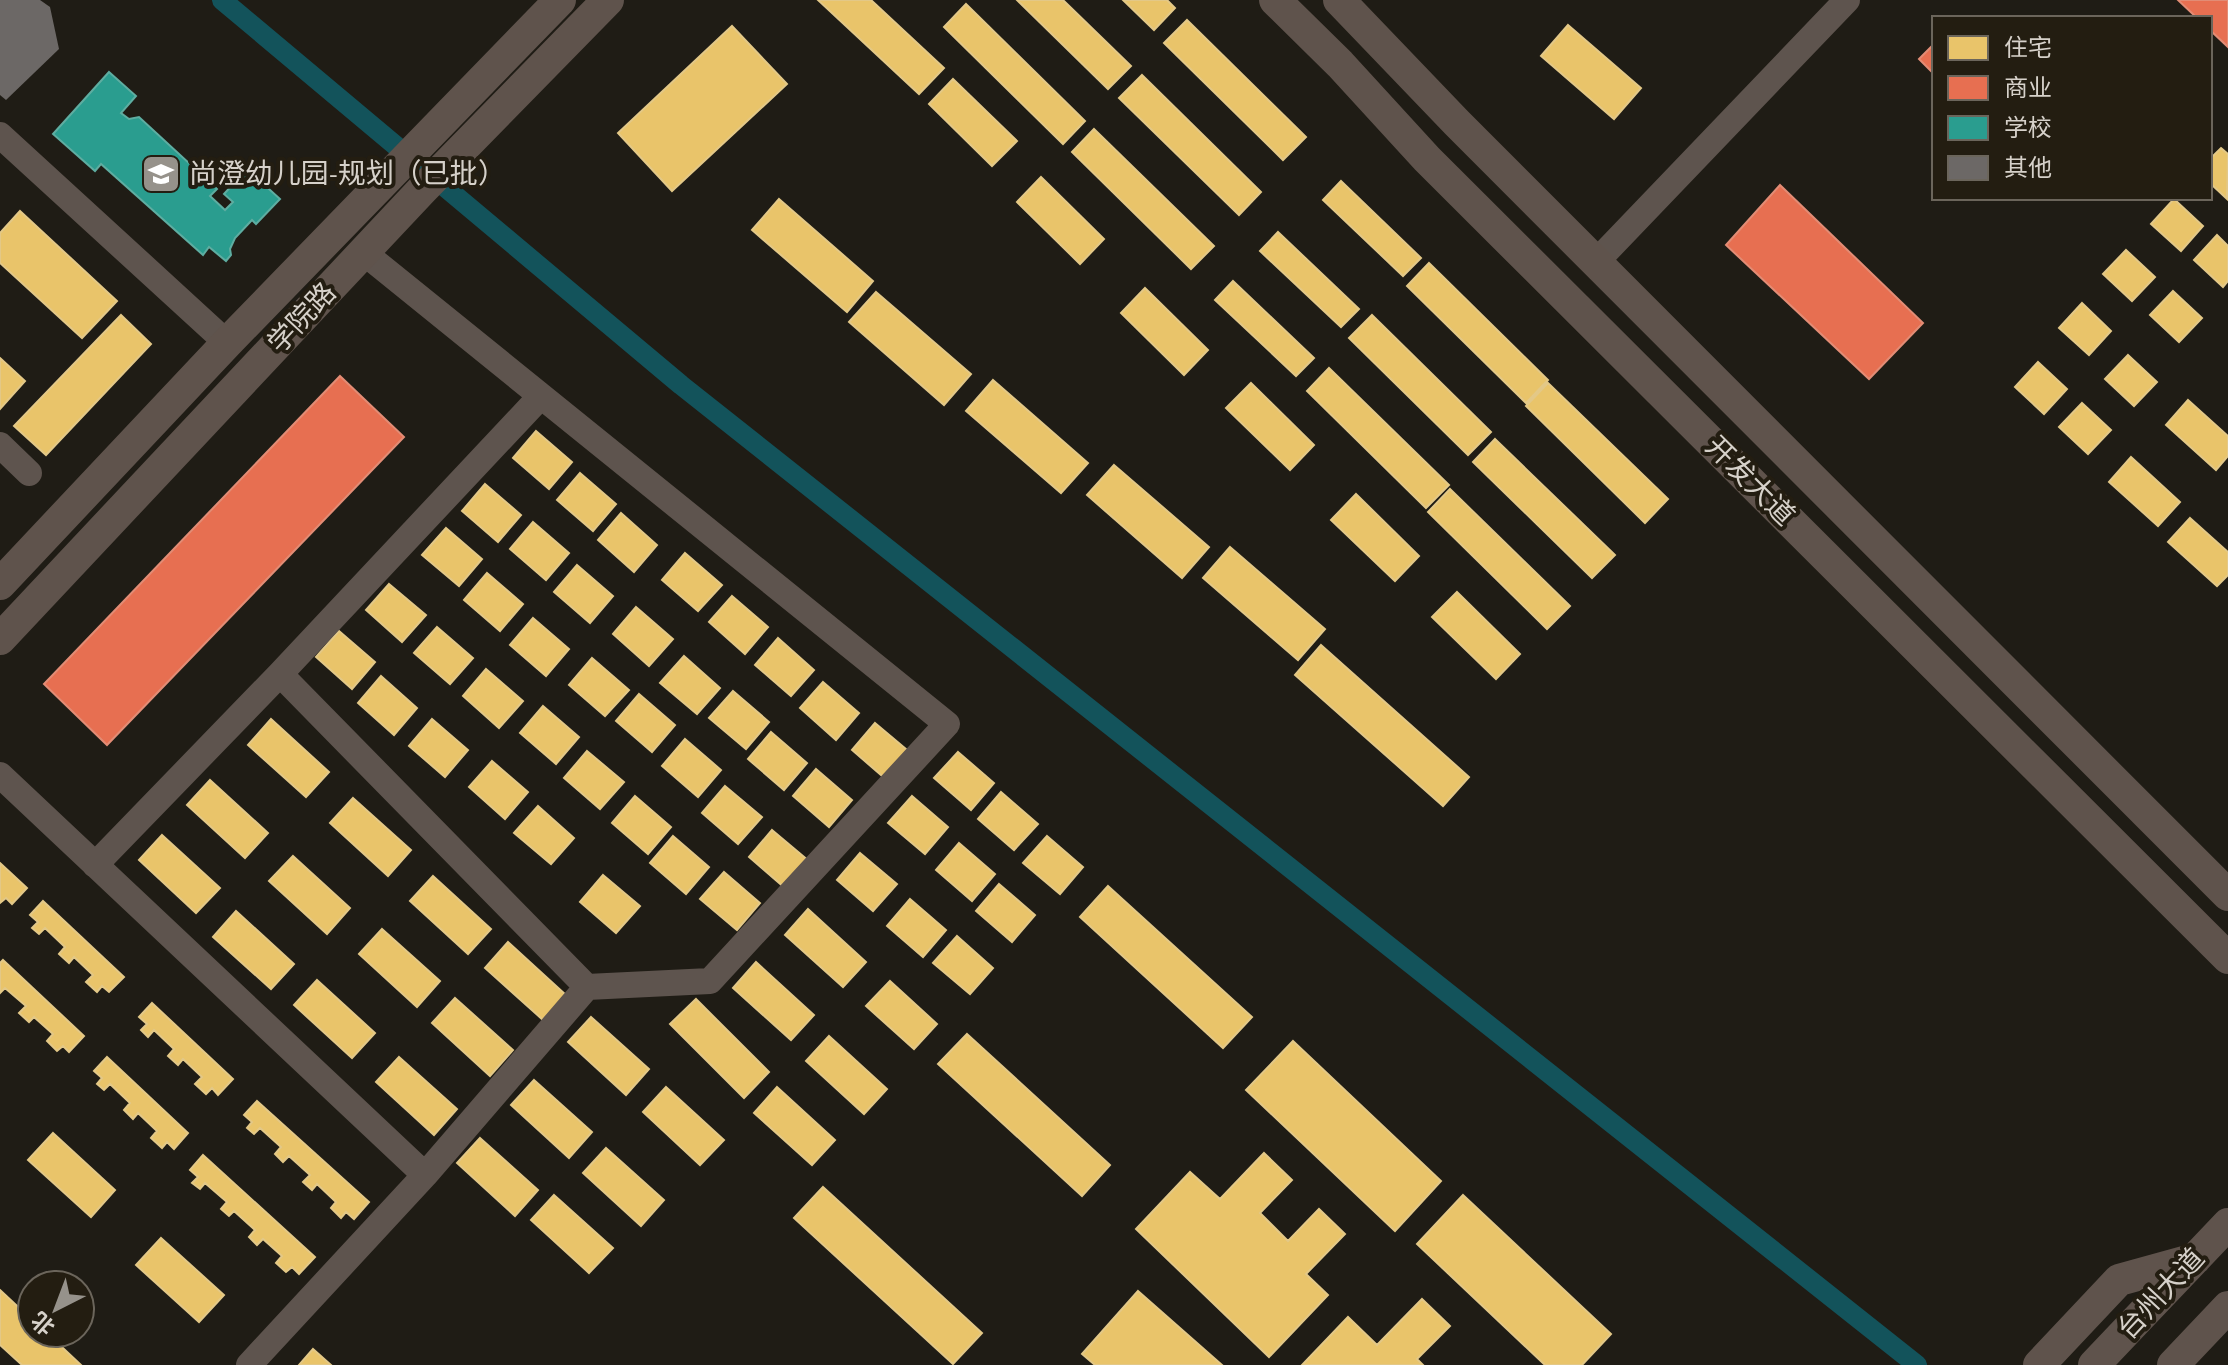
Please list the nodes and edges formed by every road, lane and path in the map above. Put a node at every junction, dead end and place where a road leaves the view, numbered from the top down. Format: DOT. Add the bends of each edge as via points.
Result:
graph roads {
  1 [pos="560,0"];
  2 [pos="608,0"];
  3 [pos="1275,0"];
  4 [pos="1339,0"];
  5 [pos="1847,0"];
  6 [pos="0,135"];
  7 [pos="363,252"];
  8 [pos="1596,262"];
  9 [pos="227,343"];
  10 [pos="541,396"];
  11 [pos="0,445"];
  12 [pos="29,473"];
  13 [pos="0,584"];
  14 [pos="0,639"];
  15 [pos="280,674"];
  16 [pos="0,775"];
  17 [pos="95,865"];
  18 [pos="2228,895"];
  19 [pos="2228,958"];
  20 [pos="587,987"];
  21 [pos="425,1175"];
  22 [pos="2228,1224"];
  23 [pos="2195,1259"];
  24 [pos="2228,1307"];
  25 [pos="249,1365"];
  26 [pos="2039,1365"];
  27 [pos="2094,1365"];
  28 [pos="2173,1365"];
  1 -- 9 [label="main road, 学院路"];
  2 -- 7 [label="main road, 学院路"];
  3 -- 19 [label="main road, 开发大道" via="1427,159"];
  4 -- 8 [label="main road, 开发大道"];
  5 -- 8 [label="street"];
  6 -- 9 [label="street"];
  7 -- 10 [label="street"];
  7 -- 14 [label="main road, 学院路"];
  8 -- 18 [label="main road, 开发大道"];
  9 -- 13 [label="main road, 学院路"];
  10 -- 15 [label="street"];
  10 -- 20 [label="street" via="947,724 710,981"];
  11 -- 12 [label="street"];
  15 -- 17 [label="street"];
  15 -- 20 [label="street"];
  16 -- 17 [label="street"];
  17 -- 21 [label="street"];
  20 -- 21 [label="street"];
  21 -- 25 [label="street"];
  22 -- 23 [label="main road, 台州大道"];
  23 -- 26 [label="main road" via="2119,1280"];
  23 -- 27 [label="main road, 台州大道"];
  24 -- 28 [label="main road, 台州大道"];
}
